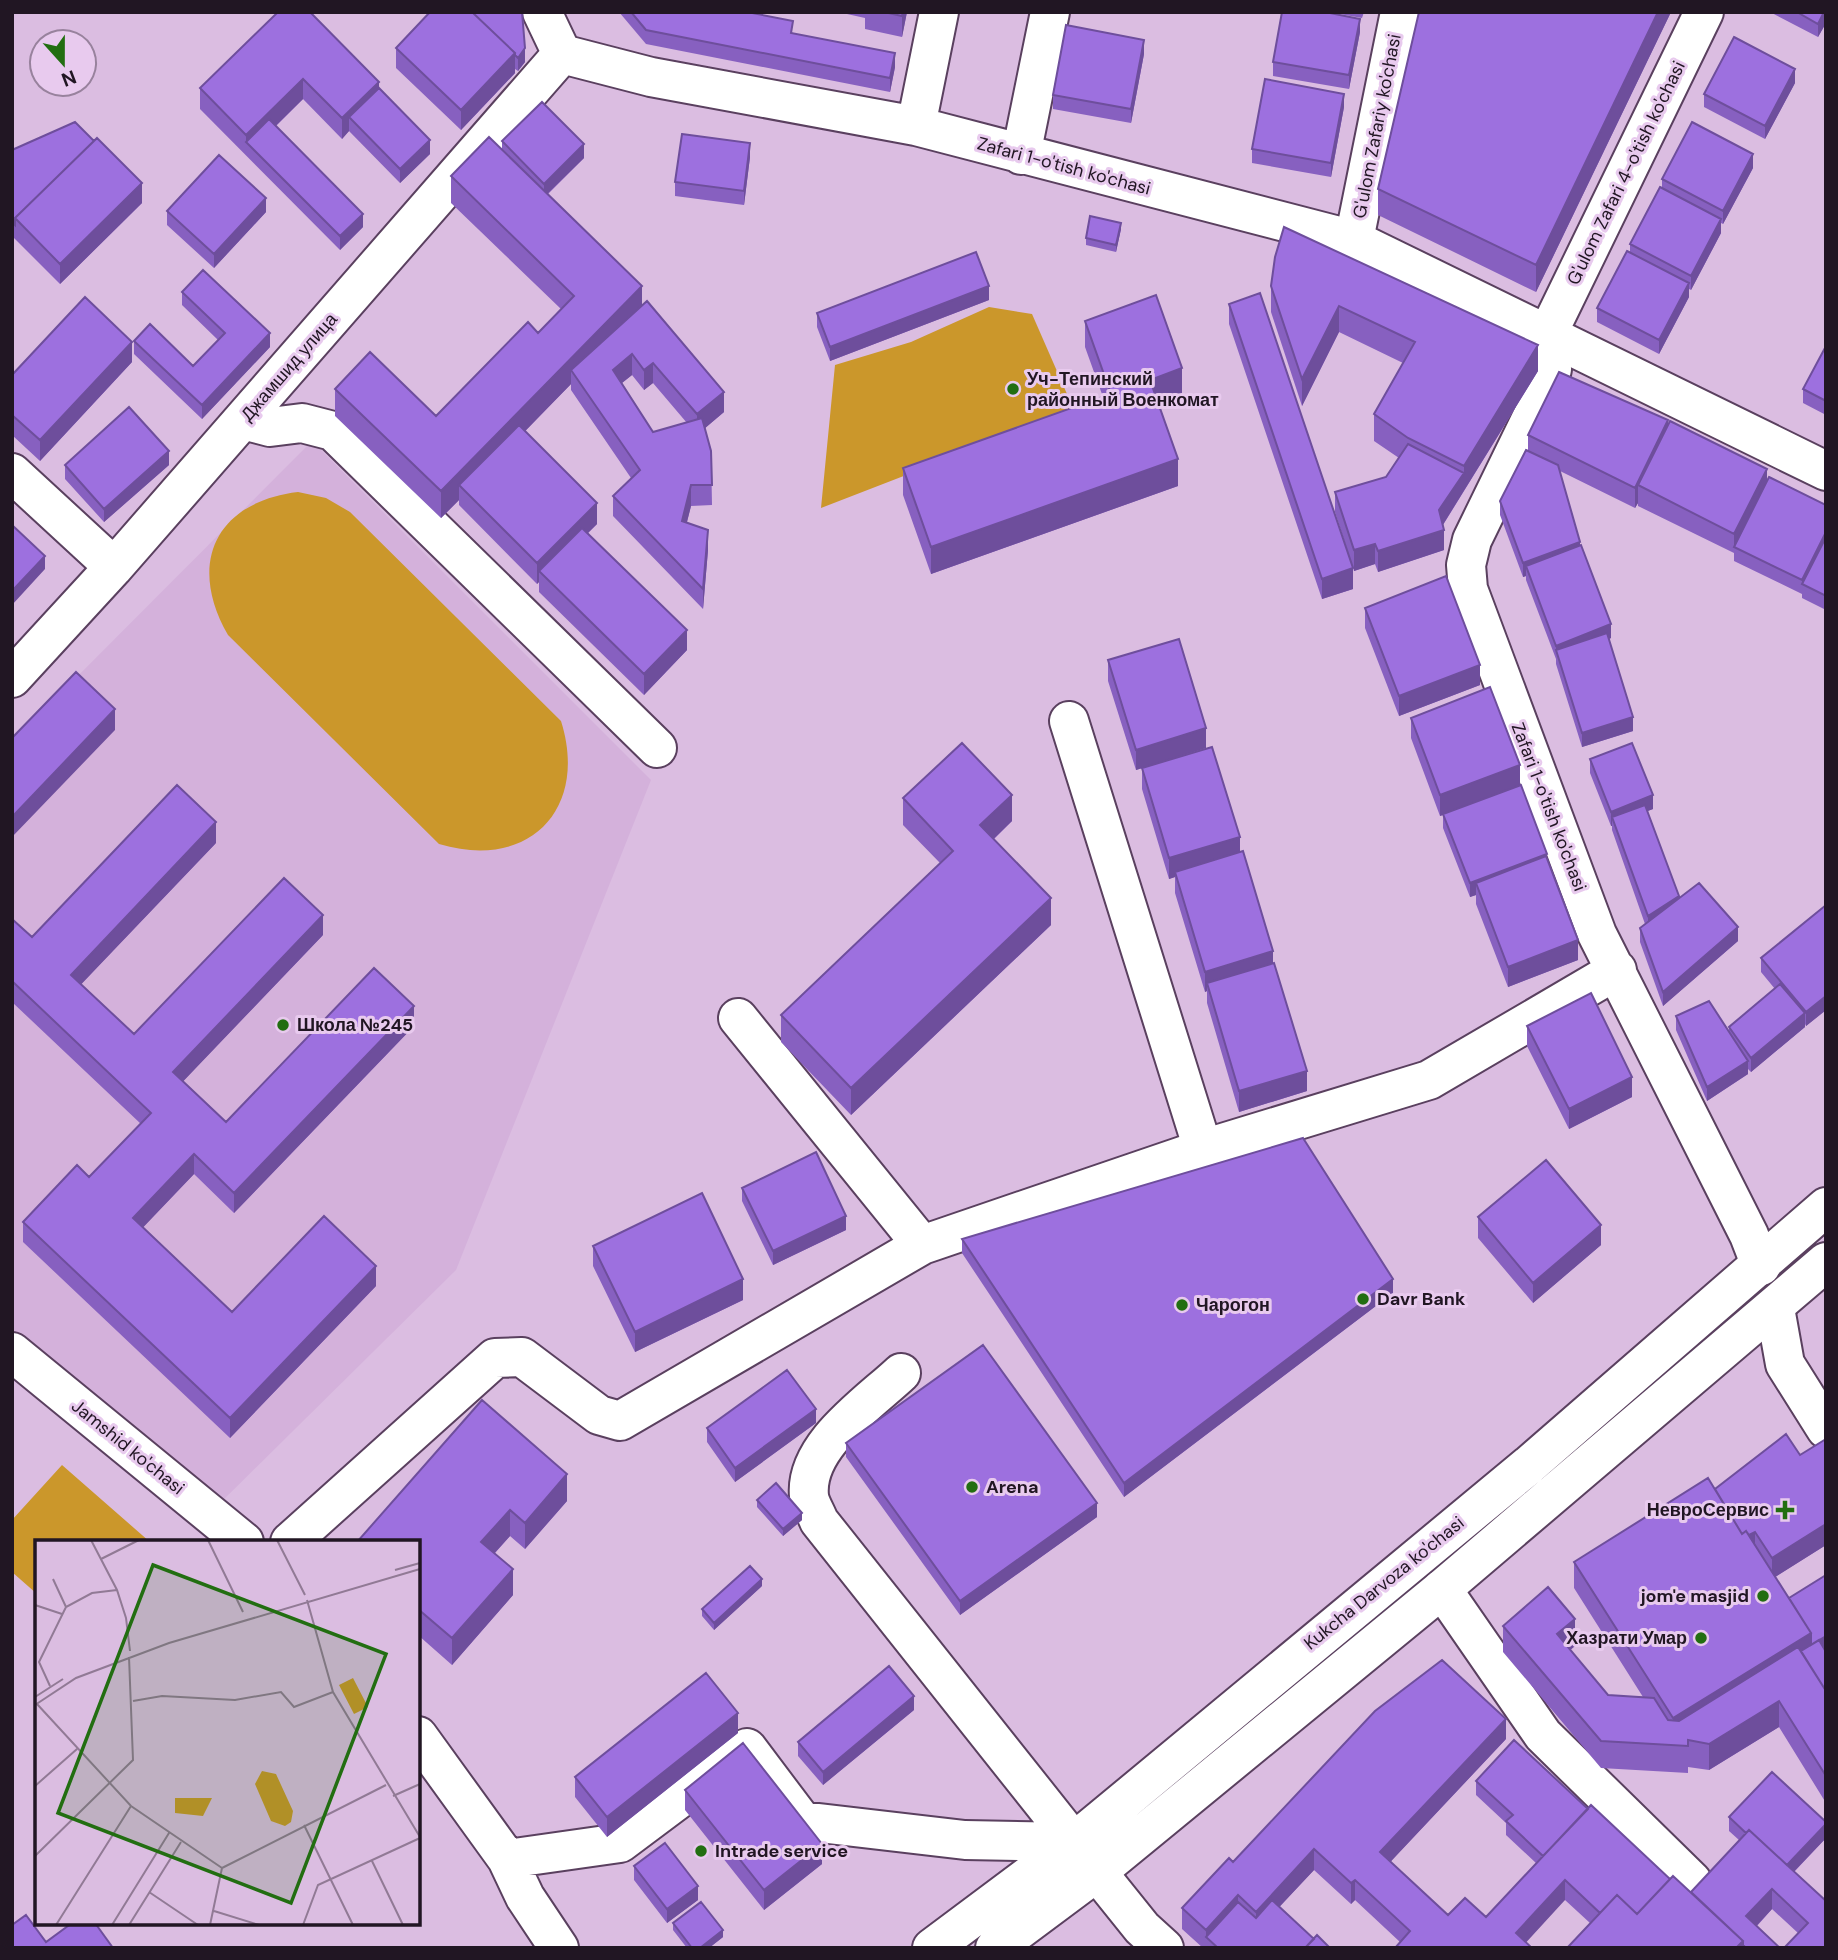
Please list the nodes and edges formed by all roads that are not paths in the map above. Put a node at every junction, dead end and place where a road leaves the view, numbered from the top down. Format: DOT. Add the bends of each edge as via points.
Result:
graph roads {
  1 [pos="542,12"];
  2 [pos="939,12"];
  3 [pos="1050,12"];
  4 [pos="1400,12"];
  5 [pos="1704,12"];
  6 [pos="562,54"];
  7 [pos="916,126"];
  8 [pos="1021,155"];
  9 [pos="1354,240"];
  10 [pos="1547,335"];
  11 [pos="243,420"];
  12 [pos="1826,471"];
  13 [pos="12,473"];
  14 [pos="114,567"];
  15 [pos="12,678"];
  16 [pos="1069,721"];
  17 [pos="657,748"];
  18 [pos="1617,970"];
  19 [pos="738,1018"];
  20 [pos="1203,1149"];
  21 [pos="1826,1207"];
  22 [pos="922,1245"];
  23 [pos="1826,1262"];
  24 [pos="1761,1266"];
  25 [pos="1775,1308"];
  26 [pos="12,1352"];
  27 [pos="901,1373"];
  28 [pos="1826,1429"];
  29 [pos="242,1540"];
  30 [pos="292,1540"];
  31 [pos="1442,1588"];
  32 [pos="420,1739"];
  33 [pos="1074,1842"];
  34 [pos="507,1859"];
  35 [pos="1097,1872"];
  36 [pos="1692,1881"];
  37 [pos="559,1948"];
  38 [pos="932,1948"];
  39 [pos="995,1948"];
  40 [pos="1164,1948"];
  1 -- 6 [label="street"];
  2 -- 7 [label="street"];
  3 -- 8 [label="street"];
  4 -- 9 [label="street, G'ulom Zafariy ko'chasi"];
  5 -- 10 [label="street, G'ulom Zafari 4-o'tish ko'chasi"];
  6 -- 7 [label="street, Zafari 1-o'tish ko'chasi" via="651,77"];
  6 -- 11 [label="street, Джамшид улица"];
  7 -- 8 [label="street, Zafari 1-o'tish ko'chasi"];
  8 -- 9 [label="street, Zafari 1-o'tish ko'chasi"];
  9 -- 10 [label="street, Zafari 1-o'tish ko'chasi"];
  10 -- 12 [label="street, Zafari 1-o'tish ko'chasi"];
  10 -- 18 [label="street, Zafari 1-o'tish ko'chasi" via="1552,369 1549,382 1472,540 1466,565 1468,589 1597,934"];
  11 -- 14 [label="street, Джамшид улица"];
  11 -- 17 [label="street" via="270,427 302,423 333,431"];
  13 -- 14 [label="street"];
  14 -- 15 [label="street, Джамшид улица"];
  16 -- 20 [label="street"];
  18 -- 20 [label="street" via="1429,1080"];
  18 -- 24 [label="street, Zafari 1-o'tish ko'chasi"];
  19 -- 22 [label="street"];
  20 -- 22 [label="street"];
  21 -- 24 [label="street, Kukcha Darvoza ko'chasi"];
  22 -- 30 [label="street" via="620,1421 599,1415 523,1357 495,1358"];
  23 -- 25 [label="street"];
  24 -- 25 [label="street, Zafari 1-o'tish ko'chasi"];
  24 -- 33 [label="street, Kukcha Darvoza ko'chasi"];
  25 -- 28 [label="street, Zafari 1-o'tish ko'chasi" via="1785,1364"];
  25 -- 31 [label="street"];
  26 -- 29 [label="street, Jamshid ko'chasi"];
  27 -- 33 [label="street" via="819,1449 811,1469 809,1497 819,1521"];
  31 -- 35 [label="street"];
  31 -- 36 [label="street" via="1543,1735"];
  32 -- 34 [label="street"];
  33 -- 34 [label="street" via="965,1840 802,1821 747,1748 620,1843"];
  33 -- 35 [label="street"];
  33 -- 38 [label="street, Kukcha Darvoza ko'chasi"];
  34 -- 37 [label="street"];
  35 -- 39 [label="street"];
  35 -- 40 [label="street"];
}
